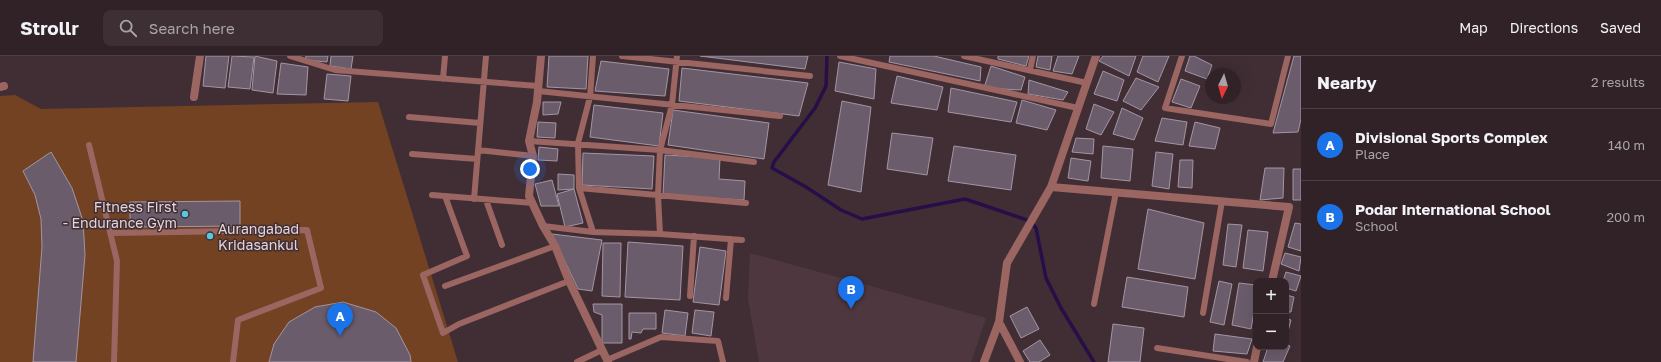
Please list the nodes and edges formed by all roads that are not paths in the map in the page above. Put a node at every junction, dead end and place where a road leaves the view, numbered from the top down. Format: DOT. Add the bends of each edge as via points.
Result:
graph roads {
  1 [pos="200,56"];
  2 [pos="290,56"];
  3 [pos="445,56"];
  4 [pos="486,56"];
  5 [pos="541,56"];
  6 [pos="594,56"];
  7 [pos="622,56"];
  8 [pos="840,56"];
  9 [pos="964,56"];
  10 [pos="1034,56"];
  11 [pos="1096,56"];
  12 [pos="1182,56"];
  13 [pos="1288,56"];
  14 [pos="677,59"];
  15 [pos="992,59"];
  16 [pos="1030,70"];
  17 [pos="810,76"];
  18 [pos="443,79"];
  19 [pos="484,82"];
  20 [pos="1087,83"];
  21 [pos="538,89"];
  22 [pos="194,97"];
  23 [pos="590,97"];
  24 [pos="672,105"];
  25 [pos="1078,108"];
  26 [pos="780,116"];
  27 [pos="409,118"];
  28 [pos="480,124"];
  29 [pos="529,141"];
  30 [pos="578,144"];
  31 [pos="89,145"];
  32 [pos="478,150"];
  33 [pos="660,150"];
  34 [pos="412,154"];
  35 [pos="532,156"];
  36 [pos="478,159"];
  37 [pos="754,162"];
  38 [pos="1051,187"];
  39 [pos="579,188"];
  40 [pos="1116,192"];
  41 [pos="432,195"];
  42 [pos="445,196"];
  43 [pos="658,196"];
  44 [pos="474,199"];
  45 [pos="486,200"];
  46 [pos="1222,201"];
  47 [pos="746,203"];
  48 [pos="533,204"];
  49 [pos="543,226"];
  50 [pos="593,232"];
  51 [pos="110,233"];
  52 [pos="660,234"];
  53 [pos="694,236"];
  54 [pos="731,239"];
  55 [pos="742,240"];
  56 [pos="502,245"];
  57 [pos="554,246"];
  58 [pos="1273,278"];
  59 [pos="569,281"];
  60 [pos="445,286"];
  61 [pos="690,296"];
  62 [pos="726,298"];
  63 [pos="1094,304"];
  64 [pos="1203,313"];
  65 [pos="999,322"];
  66 [pos="1157,348"];
  67 [pos="602,350"];
  68 [pos="1256,350"];
  69 [pos="607,361"];
  70 [pos="114,362"];
  71 [pos="233,362"];
  72 [pos="577,362"];
  73 [pos="723,362"];
  74 [pos="984,362"];
  75 [pos="1020,362"];
  76 [pos="1247,362"];
  77 [pos="1254,362"];
  1 -- 22 [label="street"];
  2 -- 18 [label="lane" via="335,70"];
  3 -- 18 [label="lane"];
  4 -- 19 [label="lane"];
  5 -- 21 [label="street"];
  6 -- 23 [label="lane"];
  7 -- 14 [label="lane"];
  8 -- 25 [label="lane"];
  9 -- 15 [label="lane"];
  10 -- 16 [label="lane"];
  11 -- 20 [label="street"];
  12 -- 13 [label="lane" via="1165,108 1271,124"];
  14 -- 17 [label="lane"];
  14 -- 24 [label="lane"];
  15 -- 16 [label="lane"];
  16 -- 20 [label="lane"];
  18 -- 19 [label="lane"];
  19 -- 21 [label="lane"];
  19 -- 28 [label="lane"];
  20 -- 25 [label="street"];
  21 -- 23 [label="lane"];
  21 -- 29 [label="street"];
  23 -- 24 [label="lane"];
  23 -- 30 [label="lane"];
  24 -- 26 [label="lane"];
  24 -- 33 [label="lane"];
  25 -- 38 [label="street"];
  27 -- 28 [label="lane"];
  28 -- 32 [label="lane"];
  29 -- 30 [label="lane"];
  29 -- 35 [label="street"];
  30 -- 33 [label="lane"];
  30 -- 39 [label="lane"];
  31 -- 51 [label="lane"];
  32 -- 35 [label="lane"];
  32 -- 36 [label="lane"];
  33 -- 37 [label="lane"];
  33 -- 43 [label="lane"];
  34 -- 36 [label="lane"];
  35 -- 48 [label="street" via="529,196"];
  36 -- 44 [label="lane"];
  38 -- 40 [label="street"];
  38 -- 65 [label="street" via="1007,262"];
  39 -- 43 [label="lane"];
  39 -- 50 [label="lane"];
  40 -- 46 [label="street"];
  40 -- 63 [label="lane"];
  41 -- 42 [label="lane"];
  42 -- 44 [label="lane"];
  42 -- 59 [label="lane" via="467,256 423,275 442,333"];
  43 -- 47 [label="lane"];
  43 -- 52 [label="lane"];
  44 -- 45 [label="lane"];
  45 -- 48 [label="lane"];
  45 -- 56 [label="lane"];
  46 -- 58 [label="street" via="1288,207"];
  46 -- 64 [label="lane"];
  48 -- 49 [label="street"];
  49 -- 50 [label="lane"];
  49 -- 57 [label="street"];
  50 -- 52 [label="lane"];
  51 -- 70 [label="lane" via="117,261"];
  51 -- 71 [label="lane" via="307,230 321,288 238,320"];
  52 -- 53 [label="lane"];
  53 -- 54 [label="lane"];
  53 -- 61 [label="lane"];
  54 -- 55 [label="lane"];
  54 -- 62 [label="lane"];
  57 -- 59 [label="street"];
  57 -- 60 [label="lane"];
  59 -- 67 [label="street"];
  65 -- 74 [label="street"];
  65 -- 75 [label="street"];
  66 -- 76 [label="lane"];
  67 -- 69 [label="street"];
  67 -- 72 [label="lane"];
  68 -- 77 [label="street"];
  69 -- 73 [label="lane" via="661,337 718,341"];
}
